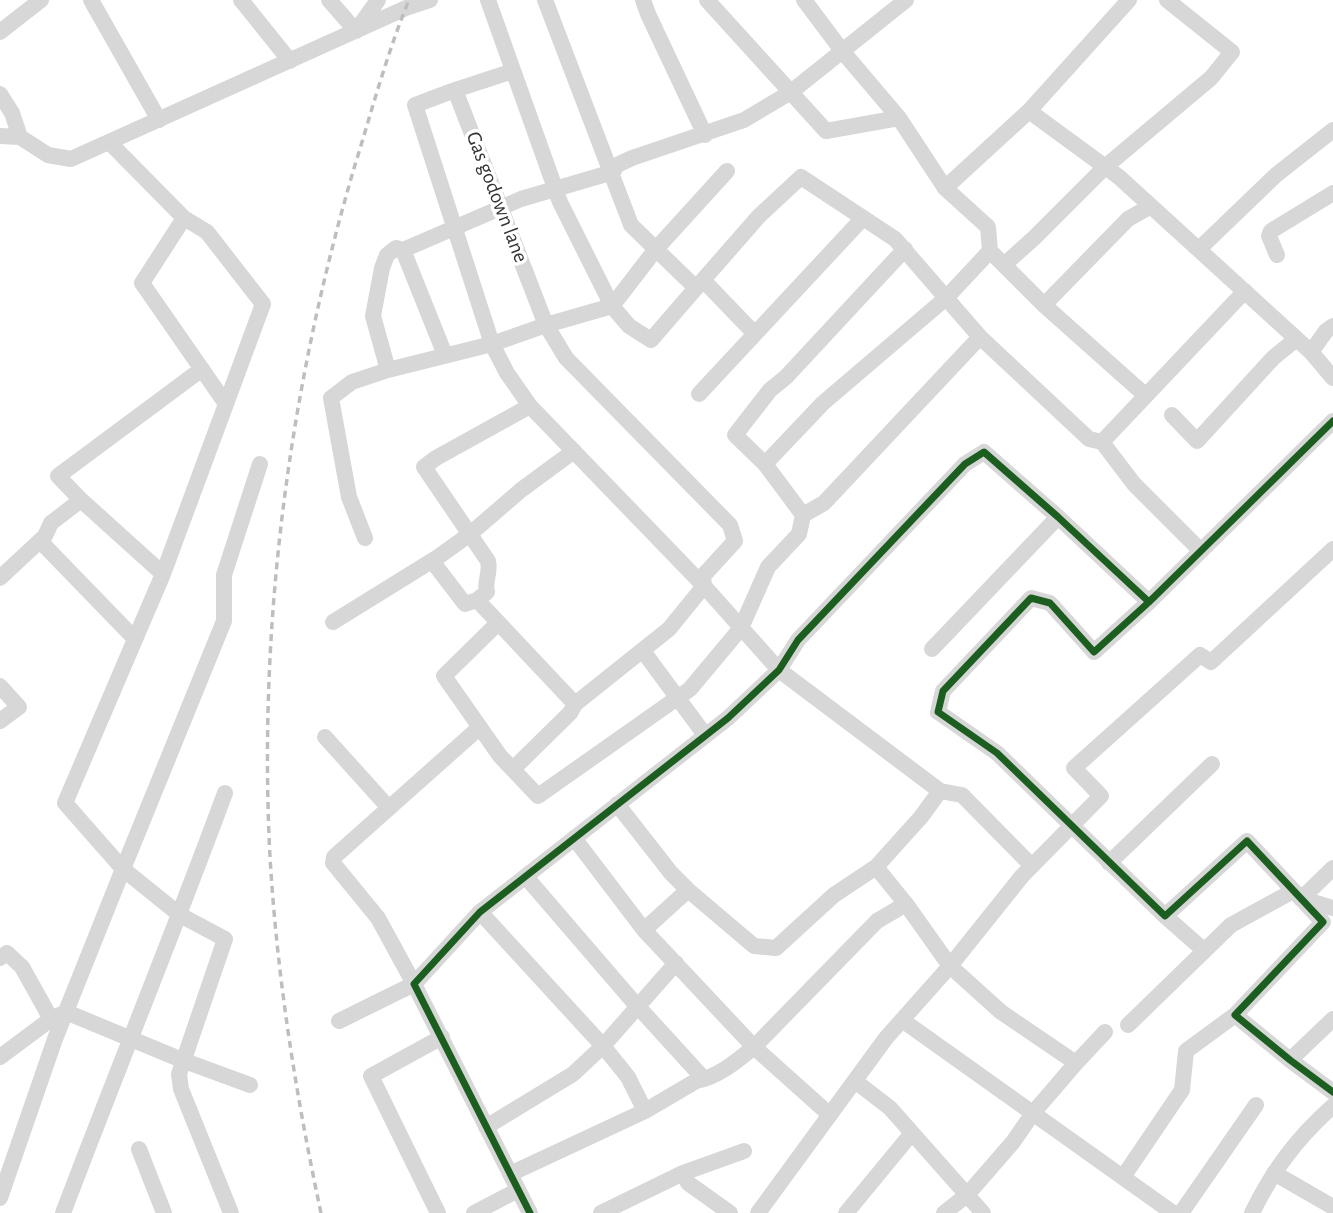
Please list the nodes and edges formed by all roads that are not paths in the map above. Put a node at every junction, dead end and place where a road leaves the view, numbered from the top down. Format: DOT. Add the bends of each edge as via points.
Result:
graph roads {
  1 [pos="41,0"];
  2 [pos="91,0"];
  3 [pos="241,0"];
  4 [pos="329,0"];
  5 [pos="378,0"];
  6 [pos="430,0"];
  7 [pos="488,0"];
  8 [pos="545,0"];
  9 [pos="643,0"];
  10 [pos="707,0"];
  11 [pos="804,0"];
  12 [pos="906,0"];
  13 [pos="1129,0"];
  14 [pos="1167,0"];
  15 [pos="356,30"];
  16 [pos="0,32"];
  17 [pos="844,52"];
  18 [pos="290,61"];
  19 [pos="513,71"];
  20 [pos="455,90"];
  21 [pos="791,92"];
  22 [pos="0,94"];
  23 [pos="1029,111"];
  24 [pos="899,118"];
  25 [pos="159,120"];
  26 [pos="1333,130"];
  27 [pos="705,135"];
  28 [pos="0,136"];
  29 [pos="20,137"];
  30 [pos="109,142"];
  31 [pos="1105,167"];
  32 [pos="727,171"];
  33 [pos="613,172"];
  34 [pos="555,188"];
  35 [pos="944,188"];
  36 [pos="1333,193"];
  37 [pos="1151,206"];
  38 [pos="501,207"];
  39 [pos="184,218"];
  40 [pos="863,218"];
  41 [pos="454,227"];
  42 [pos="656,249"];
  43 [pos="905,249"];
  44 [pos="1199,249"];
  45 [pos="403,250"];
  46 [pos="990,251"];
  47 [pos="1277,255"];
  48 [pos="1004,264"];
  49 [pos="700,284"];
  50 [pos="1245,291"];
  51 [pos="946,298"];
  52 [pos="1044,305"];
  53 [pos="612,306"];
  54 [pos="546,325"];
  55 [pos="1333,326"];
  56 [pos="755,334"];
  57 [pos="980,337"];
  58 [pos="1295,340"];
  59 [pos="492,344"];
  60 [pos="1311,352"];
  61 [pos="445,355"];
  62 [pos="202,369"];
  63 [pos="388,370"];
  64 [pos="1333,378"];
  65 [pos="699,394"];
  66 [pos="1145,395"];
  67 [pos="226,404"];
  68 [pos="530,406"];
  69 [pos="1172,415"];
  70 [pos="1333,421"];
  71 [pos="1102,442"];
  72 [pos="574,451"];
  73 [pos="260,464"];
  74 [pos="765,464"];
  75 [pos="81,500"];
  76 [pos="803,515"];
  77 [pos="1058,517"];
  78 [pos="470,534"];
  79 [pos="365,538"];
  80 [pos="40,541"];
  81 [pos="1333,549"];
  82 [pos="1201,551"];
  83 [pos="432,561"];
  84 [pos="163,573"];
  85 [pos="0,578"];
  86 [pos="704,586"];
  87 [pos="477,600"];
  88 [pos="1149,602"];
  89 [pos="333,622"];
  90 [pos="497,624"];
  91 [pos="741,628"];
  92 [pos="135,639"];
  93 [pos="932,649"];
  94 [pos="643,651"];
  95 [pos="779,670"];
  96 [pos="0,686"];
  97 [pos="677,698"];
  98 [pos="575,704"];
  99 [pos="0,721"];
  100 [pos="480,727"];
  101 [pos="705,735"];
  102 [pos="325,737"];
  103 [pos="1212,764"];
  104 [pos="513,769"];
  105 [pos="940,791"];
  106 [pos="225,793"];
  107 [pos="617,804"];
  108 [pos="389,808"];
  109 [pos="1071,826"];
  110 [pos="574,838"];
  111 [pos="1109,863"];
  112 [pos="1032,866"];
  113 [pos="876,867"];
  114 [pos="123,869"];
  115 [pos="1333,869"];
  116 [pos="526,877"];
  117 [pos="688,890"];
  118 [pos="1297,895"];
  119 [pos="906,904"];
  120 [pos="1333,908"];
  121 [pos="480,912"];
  122 [pos="180,915"];
  123 [pos="1165,916"];
  124 [pos="644,930"];
  125 [pos="1199,946"];
  126 [pos="0,958"];
  127 [pos="676,963"];
  128 [pos="950,966"];
  129 [pos="414,984"];
  130 [pos="637,1005"];
  131 [pos="1235,1015"];
  132 [pos="59,1019"];
  133 [pos="1333,1019"];
  134 [pos="902,1020"];
  135 [pos="339,1021"];
  136 [pos="1128,1026"];
  137 [pos="1105,1032"];
  138 [pos="130,1037"];
  139 [pos="442,1037"];
  140 [pos="603,1046"];
  141 [pos="754,1047"];
  142 [pos="0,1056"];
  143 [pos="182,1060"];
  144 [pos="1290,1060"];
  145 [pos="1076,1063"];
  146 [pos="704,1079"];
  147 [pos="855,1081"];
  148 [pos="250,1085"];
  149 [pos="1333,1092"];
  150 [pos="1256,1105"];
  151 [pos="1333,1106"];
  152 [pos="645,1111"];
  153 [pos="1033,1113"];
  154 [pos="830,1115"];
  155 [pos="486,1127"];
  156 [pos="912,1133"];
  157 [pos="139,1149"];
  158 [pos="744,1151"];
  159 [pos="683,1173"];
  160 [pos="1275,1173"];
  161 [pos="510,1174"];
  162 [pos="1123,1177"];
  163 [pos="518,1190"];
  164 [pos="967,1195"];
  165 [pos="0,1198"];
  166 [pos="1333,1207"];
  167 [pos="624,1209"];
  168 [pos="63,1213"];
  169 [pos="164,1213"];
  170 [pos="231,1213"];
  171 [pos="438,1213"];
  172 [pos="474,1213"];
  173 [pos="530,1213"];
  174 [pos="601,1213"];
  175 [pos="730,1213"];
  176 [pos="758,1213"];
  177 [pos="846,1213"];
  178 [pos="944,1213"];
  179 [pos="983,1213"];
  180 [pos="1173,1213"];
  181 [pos="1181,1213"];
  182 [pos="1252,1213"];
  1 -- 16 [label="street"];
  2 -- 25 [label="street"];
  3 -- 18 [label="street"];
  4 -- 15 [label="street"];
  5 -- 15 [label="street"];
  6 -- 15 [label="street"];
  7 -- 19 [label="street"];
  8 -- 33 [label="street"];
  9 -- 27 [label="street"];
  10 -- 21 [label="street"];
  11 -- 17 [label="street"];
  12 -- 17 [label="street"];
  13 -- 23 [label="street"];
  14 -- 31 [label="street" via="1232,52 1211,78"];
  15 -- 18 [label="street"];
  17 -- 21 [label="street"];
  17 -- 24 [label="street"];
  18 -- 25 [label="street"];
  19 -- 20 [label="street"];
  19 -- 34 [label="street"];
  20 -- 38 [label="street, Gas godown lane"];
  20 -- 41 [label="street" via="415,105"];
  21 -- 24 [label="street" via="826,131"];
  21 -- 27 [label="street" via="744,120"];
  22 -- 29 [label="street"];
  23 -- 31 [label="street"];
  23 -- 35 [label="street"];
  24 -- 35 [label="street"];
  25 -- 30 [label="street"];
  26 -- 44 [label="street" via="1276,175"];
  27 -- 33 [label="street" via="632,158"];
  28 -- 29 [label="street"];
  29 -- 30 [label="street" via="48,155 71,159"];
  30 -- 39 [label="street"];
  31 -- 37 [label="street"];
  31 -- 48 [label="street"];
  32 -- 42 [label="street"];
  33 -- 34 [label="street"];
  33 -- 42 [label="street" via="631,225"];
  34 -- 38 [label="street"];
  34 -- 53 [label="street"];
  35 -- 46 [label="street" via="988,227"];
  36 -- 47 [label="street" via="1271,231"];
  37 -- 44 [label="street"];
  37 -- 52 [label="street" via="1128,219"];
  38 -- 41 [label="street"];
  38 -- 54 [label="street, Gas godown lane"];
  39 -- 62 [label="street" via="142,283"];
  39 -- 67 [label="street" via="207,232 263,304"];
  40 -- 43 [label="street"];
  40 -- 49 [label="street" via="801,177 759,216"];
  40 -- 56 [label="street"];
  41 -- 45 [label="street"];
  41 -- 59 [label="street"];
  42 -- 49 [label="street"];
  42 -- 53 [label="street"];
  43 -- 51 [label="street"];
  43 -- 74 [label="street" via="770,390 735,435"];
  44 -- 50 [label="street"];
  45 -- 61 [label="street"];
  45 -- 63 [label="street" via="396,248 387,255 376,291 373,316"];
  46 -- 48 [label="street"];
  46 -- 51 [label="street"];
  48 -- 52 [label="street"];
  49 -- 53 [label="street" via="651,340 629,326"];
  49 -- 56 [label="street"];
  50 -- 58 [label="street"];
  50 -- 66 [label="street"];
  51 -- 57 [label="street"];
  51 -- 74 [label="street" via="823,403"];
  52 -- 66 [label="street"];
  53 -- 54 [label="street"];
  54 -- 59 [label="street"];
  54 -- 86 [label="street, Gas godown lane" via="566,358 730,525 735,541 704,576"];
  55 -- 60 [label="street"];
  56 -- 65 [label="street"];
  57 -- 71 [label="street" via="1089,439"];
  57 -- 76 [label="street" via="824,503"];
  58 -- 60 [label="street"];
  58 -- 69 [label="street" via="1197,441"];
  59 -- 61 [label="street"];
  59 -- 68 [label="street"];
  60 -- 64 [label="street"];
  61 -- 63 [label="street"];
  62 -- 67 [label="street"];
  62 -- 75 [label="street" via="58,476"];
  63 -- 79 [label="street" via="352,382 331,398 349,497"];
  66 -- 71 [label="street"];
  67 -- 84 [label="street"];
  68 -- 72 [label="street"];
  68 -- 78 [label="street" via="424,467"];
  70 -- 82 [label="street"];
  71 -- 82 [label="street" via="1134,484"];
  72 -- 78 [label="street"];
  72 -- 86 [label="street"];
  73 -- 114 [label="street" via="224,575 224,621"];
  74 -- 76 [label="street"];
  75 -- 80 [label="street" via="51,523"];
  75 -- 84 [label="street"];
  76 -- 91 [label="street" via="800,534 768,567"];
  77 -- 88 [label="street"];
  77 -- 93 [label="street"];
  77 -- 95 [label="street" via="984,452 965,464 798,640"];
  78 -- 83 [label="street"];
  78 -- 87 [label="street" via="490,571 487,592"];
  80 -- 85 [label="street"];
  80 -- 92 [label="street"];
  81 -- 109 [label="street" via="1211,663 1200,655 1074,768 1101,796"];
  82 -- 88 [label="street"];
  83 -- 87 [label="street" via="466,604"];
  83 -- 89 [label="street"];
  84 -- 92 [label="street"];
  86 -- 91 [label="street"];
  86 -- 94 [label="street" via="669,629"];
  87 -- 90 [label="street"];
  88 -- 109 [label="street" via="1094,652 1050,603 1031,598 943,691 937,712 997,753"];
  90 -- 98 [label="street"];
  90 -- 100 [label="street" via="444,676"];
  91 -- 95 [label="street"];
  91 -- 97 [label="street" via="690,689"];
  92 -- 114 [label="street" via="65,803"];
  94 -- 97 [label="street"];
  94 -- 98 [label="street"];
  95 -- 101 [label="street"];
  95 -- 105 [label="street"];
  96 -- 99 [label="street" via="19,708"];
  97 -- 101 [label="street"];
  97 -- 104 [label="street" via="538,796"];
  98 -- 104 [label="street"];
  100 -- 104 [label="street"];
  100 -- 108 [label="street"];
  101 -- 107 [label="street"];
  102 -- 108 [label="street"];
  103 -- 111 [label="street"];
  105 -- 112 [label="street" via="962,795"];
  105 -- 113 [label="street"];
  106 -- 122 [label="street"];
  107 -- 110 [label="street"];
  107 -- 117 [label="street"];
  108 -- 129 [label="street" via="334,857 333,863 378,918"];
  109 -- 111 [label="street"];
  109 -- 112 [label="street"];
  110 -- 116 [label="street"];
  110 -- 124 [label="street"];
  111 -- 123 [label="street"];
  112 -- 128 [label="street"];
  113 -- 117 [label="street" via="834,895 776,948 754,946"];
  113 -- 119 [label="street"];
  114 -- 122 [label="street"];
  114 -- 132 [label="street"];
  115 -- 118 [label="street"];
  116 -- 121 [label="street"];
  116 -- 130 [label="street"];
  117 -- 124 [label="street"];
  118 -- 120 [label="street"];
  118 -- 123 [label="street" via="1247,841"];
  118 -- 131 [label="street" via="1323,922"];
  118 -- 136 [label="street" via="1231,925"];
  119 -- 128 [label="street"];
  119 -- 141 [label="street" via="877,921"];
  121 -- 129 [label="street"];
  121 -- 140 [label="street"];
  122 -- 138 [label="street"];
  122 -- 143 [label="street" via="225,939"];
  123 -- 125 [label="street"];
  124 -- 127 [label="street"];
  126 -- 132 [label="street" via="7,953 22,967"];
  127 -- 130 [label="street"];
  127 -- 141 [label="street"];
  128 -- 134 [label="street"];
  128 -- 145 [label="street" via="1001,1012"];
  129 -- 135 [label="street"];
  129 -- 139 [label="street"];
  130 -- 140 [label="street"];
  130 -- 146 [label="street"];
  131 -- 144 [label="street"];
  131 -- 162 [label="street" via="1186,1051 1182,1090"];
  132 -- 138 [label="street"];
  132 -- 142 [label="street"];
  132 -- 165 [label="street"];
  133 -- 144 [label="street"];
  134 -- 147 [label="street"];
  134 -- 153 [label="street"];
  137 -- 145 [label="street"];
  138 -- 143 [label="street"];
  138 -- 168 [label="street"];
  139 -- 155 [label="street"];
  139 -- 171 [label="street" via="371,1076"];
  140 -- 152 [label="street" via="628,1077"];
  140 -- 155 [label="street" via="573,1074"];
  141 -- 146 [label="street"];
  141 -- 154 [label="street"];
  143 -- 148 [label="street"];
  143 -- 170 [label="street" via="181,1089"];
  144 -- 149 [label="street"];
  145 -- 153 [label="street"];
  146 -- 152 [label="street"];
  147 -- 154 [label="street"];
  147 -- 156 [label="street" via="890,1108"];
  150 -- 181 [label="street"];
  151 -- 160 [label="street" via="1305,1130"];
  152 -- 161 [label="street"];
  153 -- 162 [label="street"];
  153 -- 164 [label="street"];
  154 -- 176 [label="street"];
  155 -- 161 [label="street"];
  156 -- 164 [label="street"];
  156 -- 177 [label="street"];
  157 -- 169 [label="street"];
  158 -- 159 [label="street"];
  159 -- 167 [label="street"];
  159 -- 175 [label="street" via="688,1183"];
  160 -- 166 [label="street"];
  160 -- 182 [label="street"];
  161 -- 163 [label="street"];
  162 -- 180 [label="street"];
  163 -- 172 [label="street"];
  163 -- 173 [label="street"];
  164 -- 178 [label="street"];
  164 -- 179 [label="street"];
  167 -- 174 [label="street"];
}
